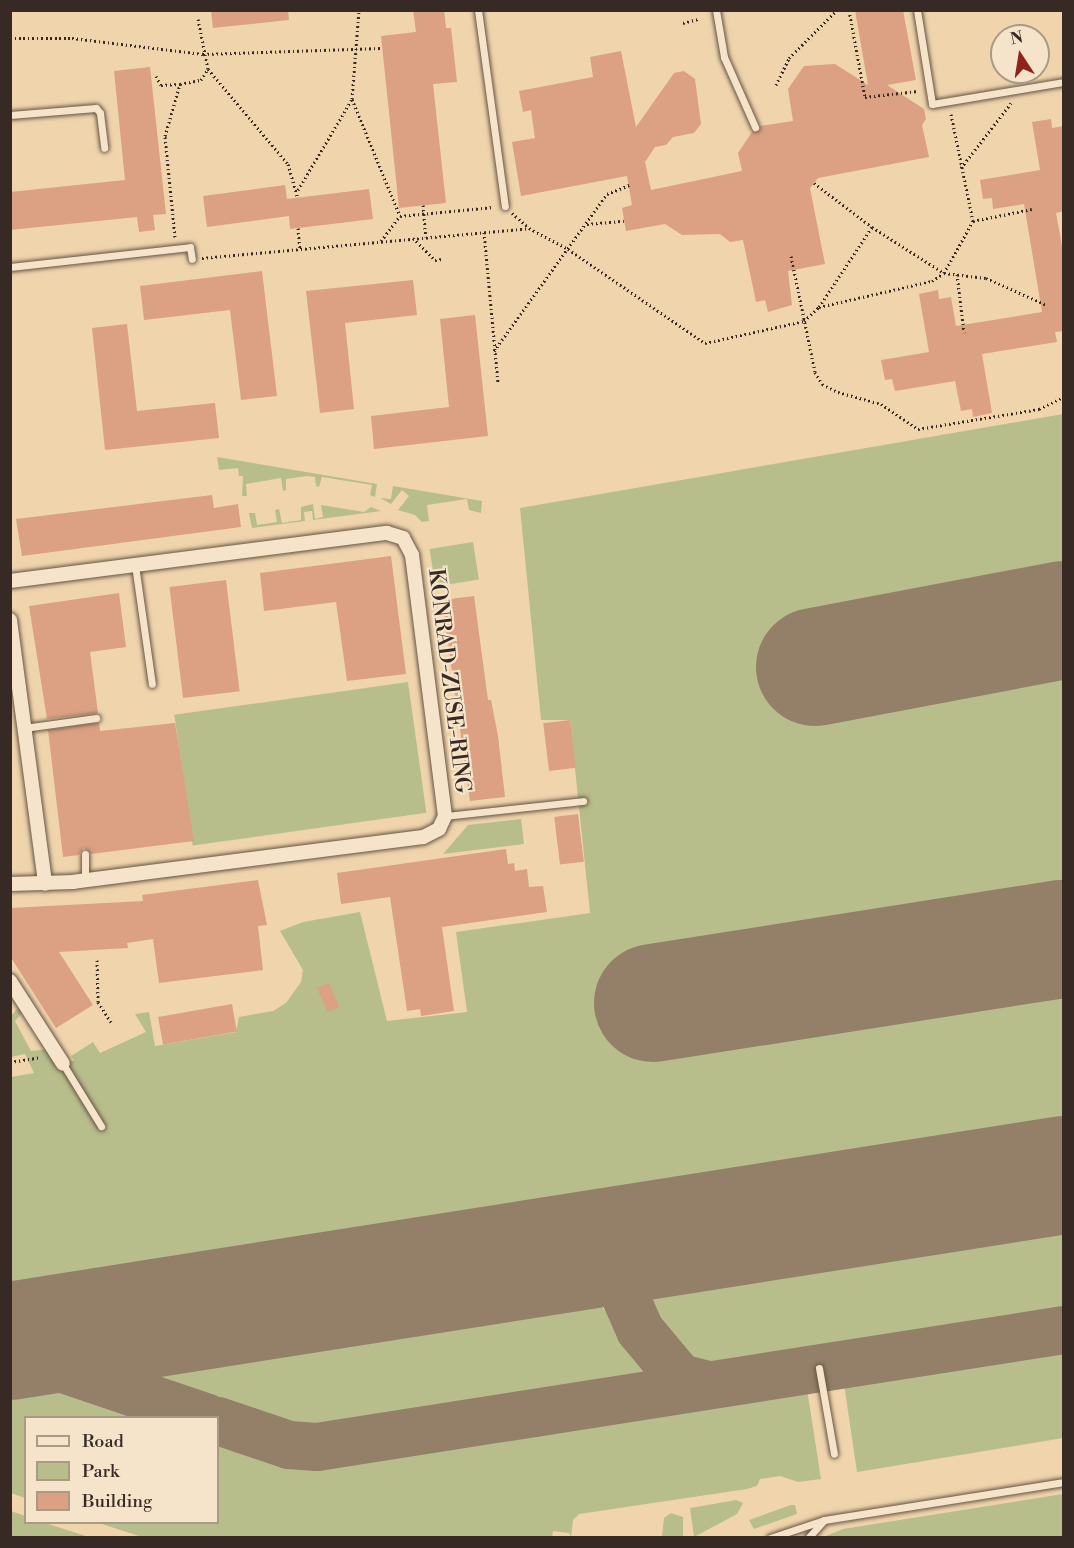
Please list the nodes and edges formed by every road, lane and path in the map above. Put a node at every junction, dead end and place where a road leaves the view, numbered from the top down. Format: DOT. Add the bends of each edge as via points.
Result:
graph roads {
  1 [pos="359,10"];
  2 [pos="478,10"];
  3 [pos="716,10"];
  4 [pos="837,10"];
  5 [pos="849,10"];
  6 [pos="917,10"];
  7 [pos="198,19"];
  8 [pos="698,19"];
  9 [pos="683,23"];
  10 [pos="10,38"];
  11 [pos="354,48"];
  12 [pos="382,48"];
  13 [pos="203,54"];
  14 [pos="208,69"];
  15 [pos="156,76"];
  16 [pos="1064,82"];
  17 [pos="180,84"];
  18 [pos="776,85"];
  19 [pos="1021,89"];
  20 [pos="352,99"];
  21 [pos="932,105"];
  22 [pos="10,115"];
  23 [pos="755,127"];
  24 [pos="104,148"];
  25 [pos="961,168"];
  26 [pos="814,183"];
  27 [pos="629,185"];
  28 [pos="298,190"];
  29 [pos="298,198"];
  30 [pos="423,205"];
  31 [pos="505,206"];
  32 [pos="1032,209"];
  33 [pos="400,216"];
  34 [pos="424,216"];
  35 [pos="624,221"];
  36 [pos="973,221"];
  37 [pos="586,224"];
  38 [pos="872,227"];
  39 [pos="298,228"];
  40 [pos="529,228"];
  41 [pos="484,232"];
  42 [pos="426,237"];
  43 [pos="413,238"];
  44 [pos="381,241"];
  45 [pos="176,248"];
  46 [pos="568,249"];
  47 [pos="300,250"];
  48 [pos="791,256"];
  49 [pos="192,259"];
  50 [pos="442,259"];
  51 [pos="10,267"];
  52 [pos="944,273"];
  53 [pos="957,274"];
  54 [pos="1047,305"];
  55 [pos="819,307"];
  56 [pos="804,321"];
  57 [pos="964,333"];
  58 [pos="494,351"];
  59 [pos="498,382"];
  60 [pos="1064,397"];
  61 [pos="135,565"];
  62 [pos="10,581"];
  63 [pos="10,620"];
  64 [pos="152,684"];
  65 [pos="96,718"];
  66 [pos="24,728"];
  67 [pos="584,801"];
  68 [pos="446,816"];
  69 [pos="85,854"];
  70 [pos="85,881"];
  71 [pos="10,884"];
  72 [pos="45,884"];
  73 [pos="97,960"];
  74 [pos="10,981"];
  75 [pos="111,1022"];
  76 [pos="26,1060"];
  77 [pos="10,1062"];
  78 [pos="63,1064"];
  79 [pos="101,1126"];
  80 [pos="819,1368"];
  81 [pos="834,1454"];
  82 [pos="1064,1482"];
  83 [pos="824,1520"];
  84 [pos="770,1538"];
  85 [pos="808,1538"];
  1 -- 11 [label="path"];
  2 -- 31 [label="lane"];
  3 -- 23 [label="lane" via="724,57"];
  4 -- 18 [label="path" via="789,58"];
  5 -- 21 [label="path" via="865,97 916,89"];
  6 -- 21 [label="lane"];
  7 -- 13 [label="path"];
  8 -- 9 [label="path"];
  10 -- 13 [label="path" via="72,38"];
  11 -- 12 [label="path"];
  11 -- 13 [label="path"];
  11 -- 20 [label="path"];
  13 -- 14 [label="path"];
  14 -- 17 [label="path" via="201,80"];
  14 -- 28 [label="path" via="288,164"];
  15 -- 17 [label="path" via="161,85"];
  16 -- 19 [label="lane"];
  17 -- 45 [label="path" via="165,136"];
  19 -- 21 [label="lane"];
  19 -- 25 [label="path"];
  20 -- 28 [label="path"];
  20 -- 33 [label="path"];
  21 -- 25 [label="path" via="950,109"];
  22 -- 24 [label="lane" via="96,108"];
  25 -- 36 [label="path"];
  26 -- 38 [label="path"];
  27 -- 37 [label="path" via="608,194"];
  28 -- 29 [label="path"];
  30 -- 34 [label="path"];
  31 -- 34 [label="path"];
  31 -- 40 [label="path"];
  32 -- 36 [label="path"];
  33 -- 34 [label="path"];
  33 -- 44 [label="path"];
  34 -- 42 [label="path"];
  35 -- 37 [label="path"];
  36 -- 52 [label="path"];
  37 -- 46 [label="path"];
  38 -- 52 [label="path"];
  38 -- 55 [label="path"];
  39 -- 47 [label="path"];
  40 -- 41 [label="path"];
  40 -- 46 [label="path"];
  41 -- 42 [label="path"];
  41 -- 58 [label="path"];
  42 -- 43 [label="path"];
  43 -- 44 [label="path"];
  43 -- 50 [label="path" via="435,261"];
  44 -- 47 [label="path"];
  45 -- 49 [label="lane" via="190,247"];
  45 -- 51 [label="lane"];
  46 -- 56 [label="path" via="705,343"];
  46 -- 58 [label="path"];
  47 -- 49 [label="path"];
  48 -- 56 [label="path"];
  52 -- 53 [label="path"];
  52 -- 55 [label="path" via="932,281"];
  53 -- 54 [label="path" via="986,278"];
  53 -- 57 [label="path"];
  55 -- 56 [label="path"];
  56 -- 60 [label="path" via="815,372 822,384 881,404 918,429 1039,409"];
  58 -- 59 [label="path"];
  61 -- 62 [label="street, KONRAD-ZUSE-RING"];
  61 -- 64 [label="lane"];
  61 -- 68 [label="street, KONRAD-ZUSE-RING" via="387,533 403,538 412,555"];
  63 -- 66 [label="street"];
  65 -- 66 [label="lane"];
  66 -- 72 [label="street"];
  67 -- 68 [label="lane"];
  68 -- 70 [label="street, KONRAD-ZUSE-RING" via="439,829 423,837"];
  69 -- 70 [label="lane"];
  70 -- 72 [label="street, KONRAD-ZUSE-RING"];
  71 -- 72 [label="street, KONRAD-ZUSE-RING"];
  73 -- 75 [label="path" via="98,1002"];
  74 -- 78 [label="street"];
  76 -- 77 [label="path"];
  78 -- 79 [label="lane"];
  80 -- 81 [label="lane"];
  82 -- 83 [label="lane"];
  83 -- 84 [label="lane"];
  83 -- 85 [label="lane"];
}
